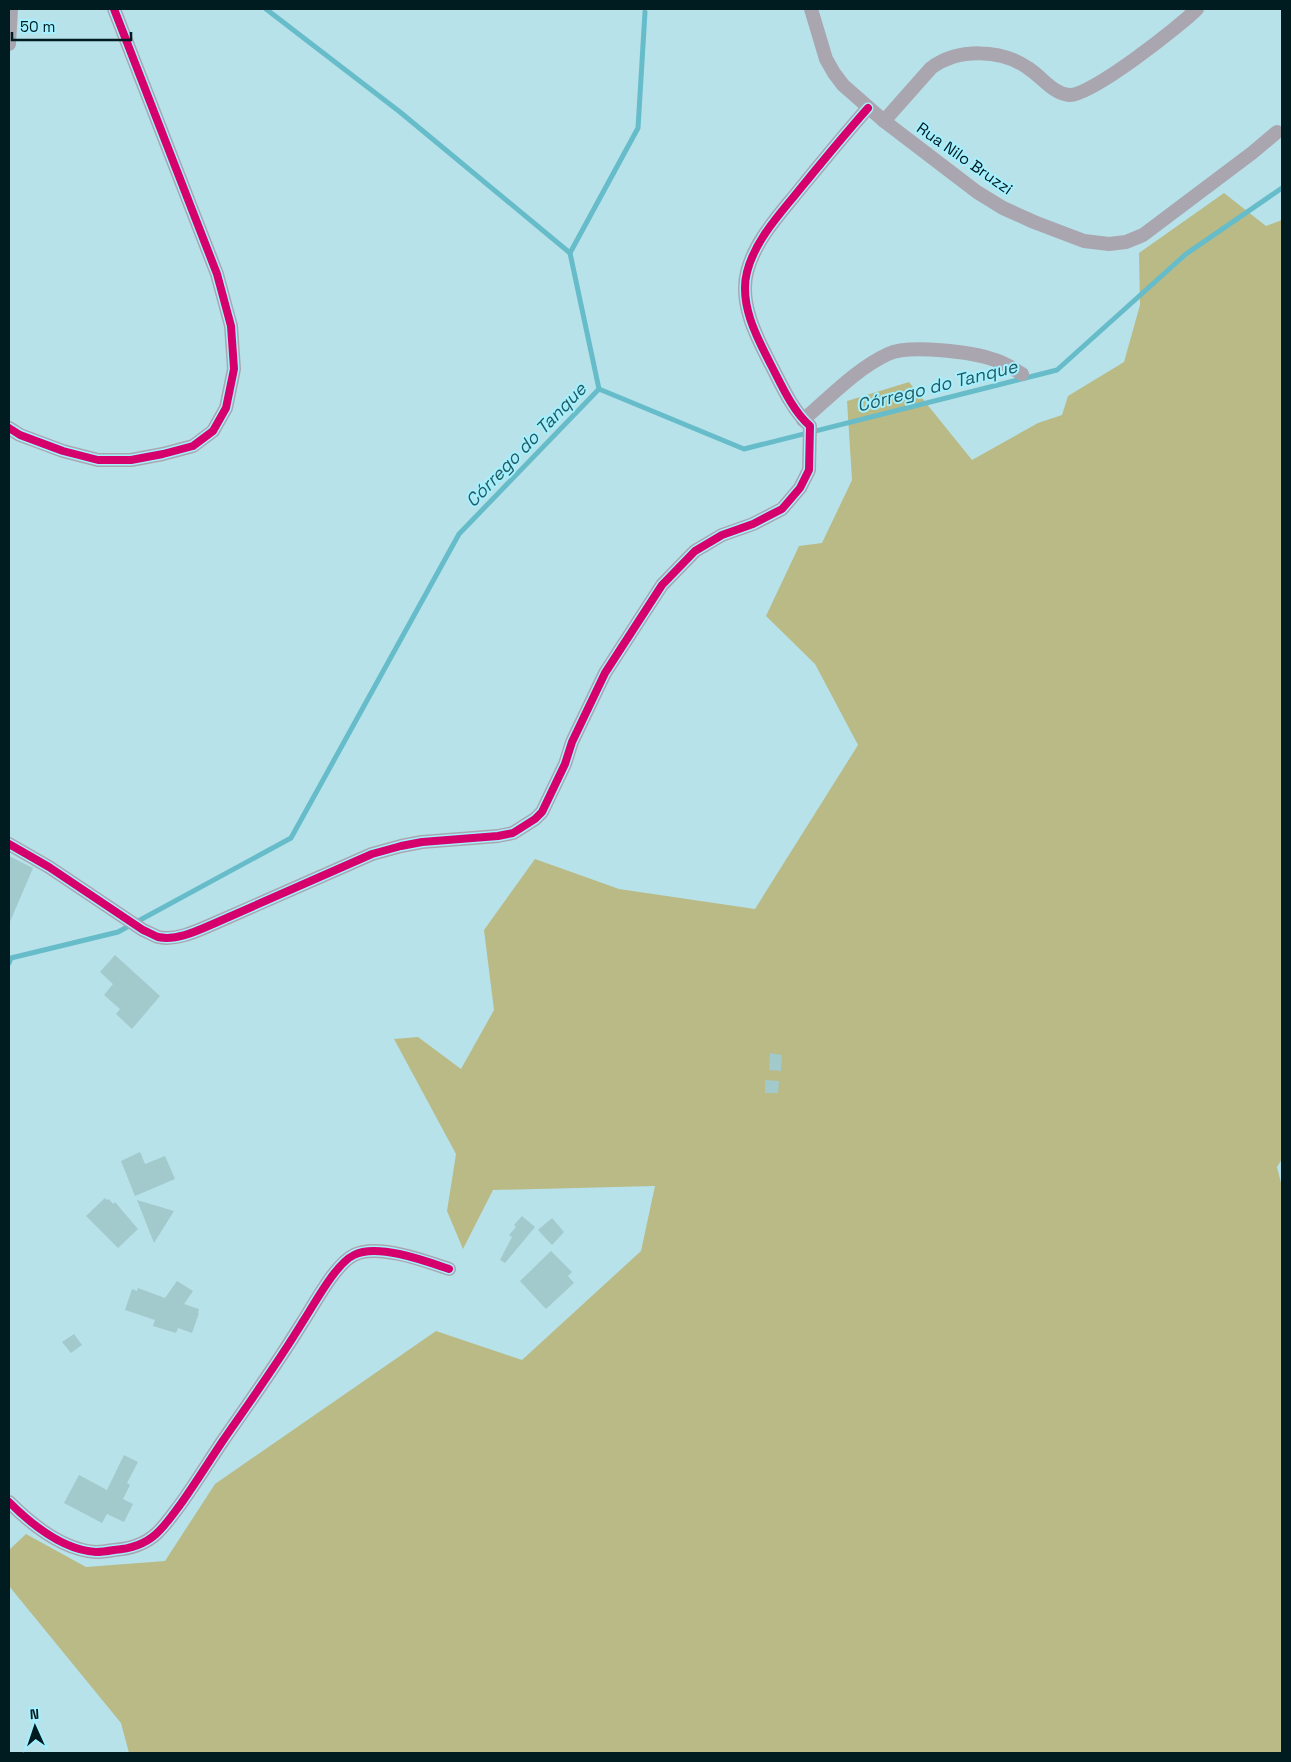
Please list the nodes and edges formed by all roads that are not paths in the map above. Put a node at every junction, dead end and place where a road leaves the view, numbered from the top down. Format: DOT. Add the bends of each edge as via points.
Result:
graph roads {
  1 [pos="11,9"];
  2 [pos="114,9"];
  3 [pos="811,9"];
  4 [pos="1198,9"];
  5 [pos="9,44"];
  6 [pos="868,108"];
  7 [pos="884,121"];
  8 [pos="1277,132"];
  9 [pos="1022,374"];
  10 [pos="807,423"];
  11 [pos="9,428"];
  12 [pos="9,844"];
  13 [pos="449,1269"];
  14 [pos="9,1502"];
  1 -- 5 [label="street"];
  2 -- 11 [label="street" via="217,274 230,326 234,369 226,408 213,431 193,446 132,460 98,460 63,451"];
  3 -- 6 [label="street, Rua Nilo Bruzzi" via="826,59 834,73"];
  4 -- 7 [label="street" via="1136,57 1079,94 1059,92 1030,69 1009,59 994,55 965,55 939,62 931,68"];
  6 -- 7 [label="street, Rua Nilo Bruzzi"];
  6 -- 10 [label="street" via="773,222 756,248 747,272 749,314 757,338 788,396"];
  7 -- 8 [label="street, Rua Nilo Bruzzi" via="970,187 1004,208 1065,235 1109,244 1143,235"];
  9 -- 10 [label="street" via="996,360 955,352 906,350 891,353 852,379"];
  10 -- 12 [label="street" via="809,470 800,488 782,508 695,551 662,585 605,674 542,812 513,833 401,846 172,938 158,937 143,930"];
  13 -- 14 [label="street" via="413,1258 371,1251 355,1254 343,1263 195,1484 156,1534 139,1545 95,1552 73,1546 48,1535"];
}
